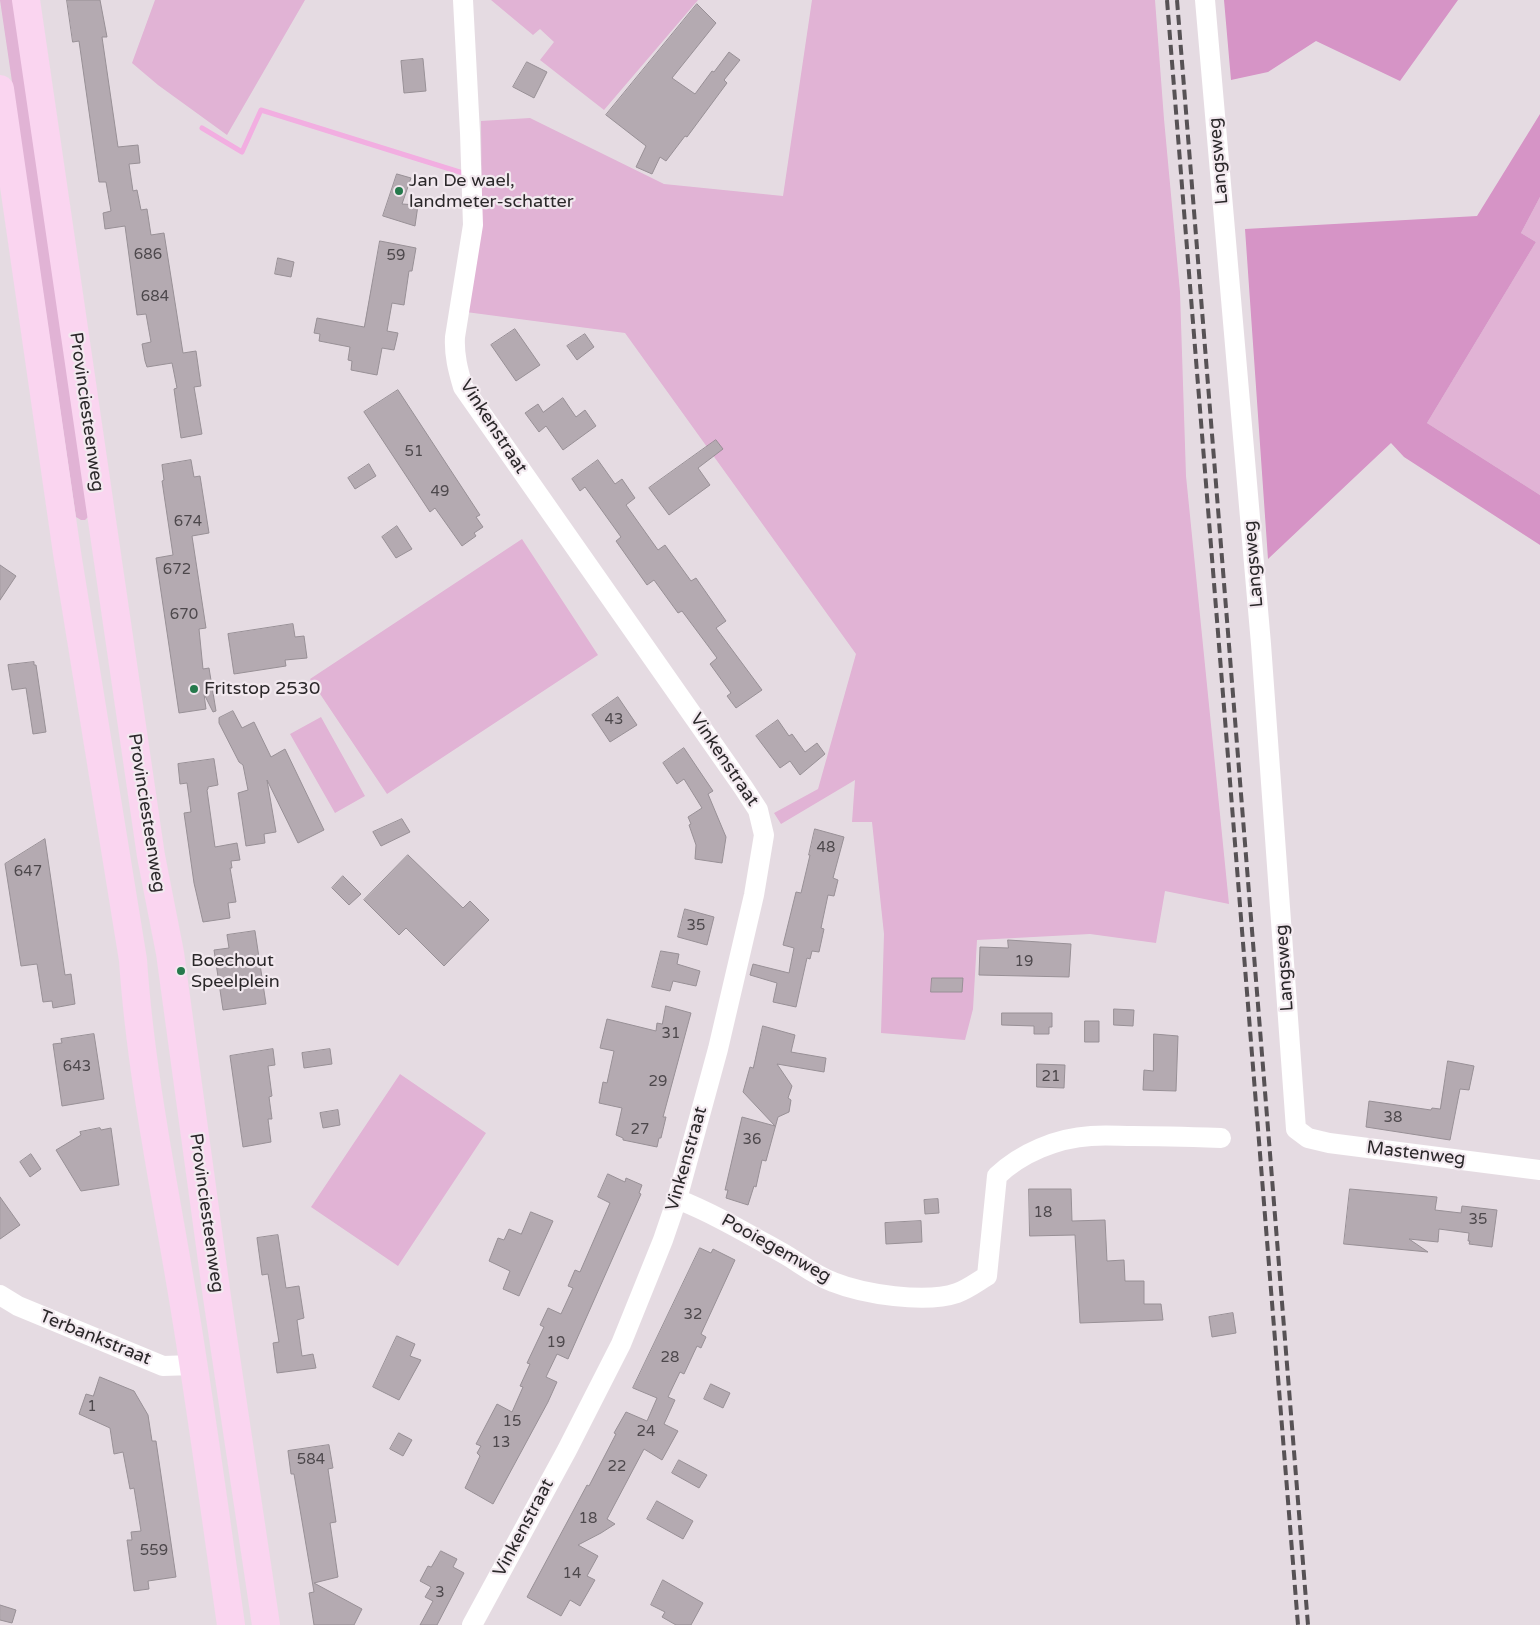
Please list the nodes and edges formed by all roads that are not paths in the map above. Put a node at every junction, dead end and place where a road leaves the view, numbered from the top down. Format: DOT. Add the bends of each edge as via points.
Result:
graph roads {
  1 [pos="26,0"];
  2 [pos="463,0"];
  3 [pos="1204,0"];
  4 [pos="0,89"];
  5 [pos="136,1009"];
  6 [pos="180,1021"];
  7 [pos="1296,1129"];
  8 [pos="1221,1138"];
  9 [pos="1540,1170"];
  10 [pos="677,1199"];
  11 [pos="0,1295"];
  12 [pos="193,1365"];
  13 [pos="231,1625"];
  14 [pos="266,1625"];
  15 [pos="472,1625"];
  1 -- 6 [label="main road, Provinciesteenweg" via="149,847"];
  2 -- 10 [label="street, Vinkenstraat" via="473,225 454,352 463,387 738,779 758,810 764,835 754,895 718,1049"];
  3 -- 7 [label="street, Langsweg" via="1261,644"];
  4 -- 5 [label="main road, Provinciesteenweg" via="66,553 133,960"];
  5 -- 6 [label="main road" via="143,986 154,985 166,989"];
  5 -- 12 [label="main road, Provinciesteenweg"];
  6 -- 14 [label="main road, Provinciesteenweg"];
  7 -- 9 [label="street, Mastenweg" via="1308,1138 1329,1143"];
  8 -- 10 [label="street, Pooiegemweg" via="1089,1136 1027,1154 997,1176 987,1276 956,1293 941,1296 902,1298 832,1282 716,1216"];
  10 -- 15 [label="street, Vinkenstraat" via="621,1344"];
  11 -- 12 [label="street, Terbankstraat" via="18,1306 163,1366"];
  12 -- 13 [label="main road, Provinciesteenweg"];
}
